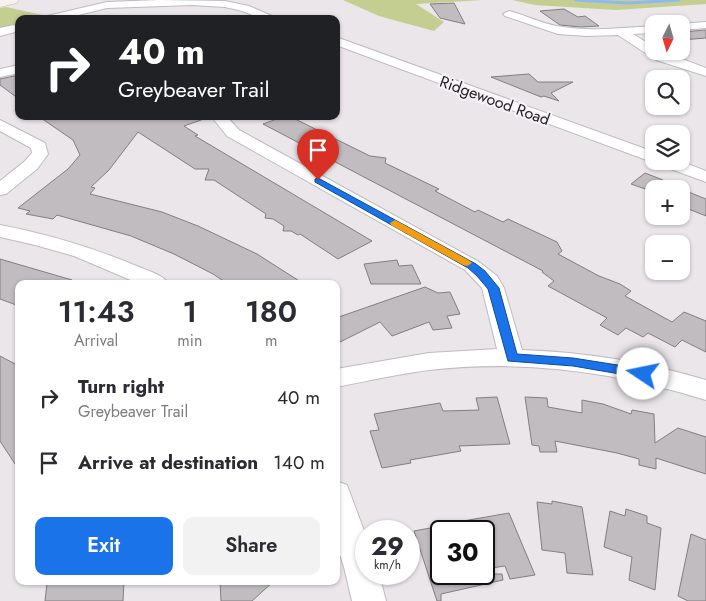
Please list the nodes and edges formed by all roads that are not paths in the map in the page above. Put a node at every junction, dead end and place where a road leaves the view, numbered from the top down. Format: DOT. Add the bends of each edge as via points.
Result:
graph roads {
  1 [pos="12,0"];
  2 [pos="0,3"];
  3 [pos="509,14"];
  4 [pos="64,15"];
  5 [pos="263,15"];
  6 [pos="706,25"];
  7 [pos="690,26"];
  8 [pos="15,28"];
  9 [pos="645,30"];
  10 [pos="620,31"];
  11 [pos="0,32"];
  12 [pos="340,43"];
  13 [pos="15,70"];
  14 [pos="706,72"];
  15 [pos="0,73"];
  16 [pos="222,120"];
  17 [pos="0,125"];
  18 [pos="645,155"];
  19 [pos="688,170"];
  20 [pos="706,177"];
  21 [pos="0,190"];
  22 [pos="0,230"];
  23 [pos="150,280"];
  24 [pos="512,358"];
  25 [pos="340,377"];
  26 [pos="706,390"];
  27 [pos="340,506"];
  28 [pos="369,601"];
  1 -- 2 [label="street"];
  3 -- 10 [label="street" via="546,28 569,32"];
  4 -- 5 [label="street" via="107,5 192,2 224,4"];
  6 -- 7 [label="street"];
  8 -- 11 [label="street"];
  9 -- 10 [label="street"];
  10 -- 14 [label="street" via="661,56"];
  12 -- 18 [label="street, Ridgewood Road"];
  13 -- 15 [label="street"];
  16 -- 24 [label="street" via="233,133 472,266 493,288"];
  17 -- 21 [label="street" via="39,146 40,154"];
  19 -- 20 [label="street"];
  22 -- 23 [label="street" via="76,248"];
  24 -- 25 [label="street" via="440,360"];
  24 -- 26 [label="street" via="591,364"];
  27 -- 28 [label="street"];
}
